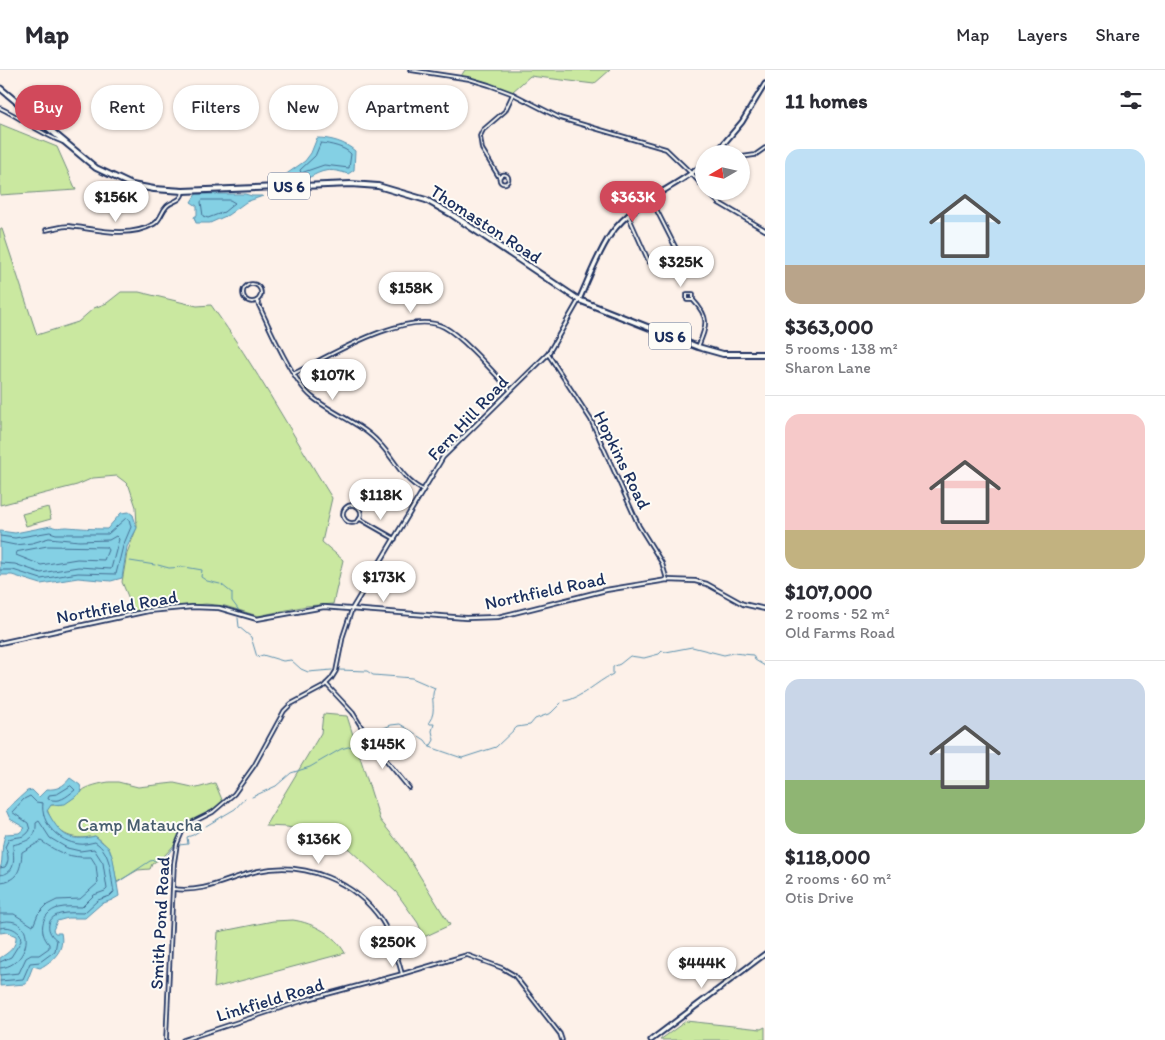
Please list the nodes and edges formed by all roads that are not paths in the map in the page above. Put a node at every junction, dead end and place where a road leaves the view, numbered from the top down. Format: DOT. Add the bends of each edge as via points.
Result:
graph roads {
  1 [pos="410,70"];
  2 [pos="765,84"];
  3 [pos="0,88"];
  4 [pos="513,94"];
  5 [pos="0,108"];
  6 [pos="68,144"];
  7 [pos="724,145"];
  8 [pos="765,148"];
  9 [pos="750,156"];
  10 [pos="695,172"];
  11 [pos="692,174"];
  12 [pos="500,177"];
  13 [pos="695,178"];
  14 [pos="183,191"];
  15 [pos="651,199"];
  16 [pos="716,200"];
  17 [pos="628,215"];
  18 [pos="46,230"];
  19 [pos="765,230"];
  20 [pos="649,262"];
  21 [pos="688,272"];
  22 [pos="579,300"];
  23 [pos="693,300"];
  24 [pos="256,301"];
  25 [pos="698,346"];
  26 [pos="548,354"];
  27 [pos="765,354"];
  28 [pos="295,373"];
  29 [pos="510,390"];
  30 [pos="423,490"];
  31 [pos="359,518"];
  32 [pos="395,539"];
  33 [pos="667,580"];
  34 [pos="352,609"];
  35 [pos="765,609"];
  36 [pos="0,643"];
  37 [pos="326,684"];
  38 [pos="409,788"];
  39 [pos="173,889"];
  40 [pos="765,954"];
  41 [pos="402,974"];
  42 [pos="166,1040"];
  43 [pos="183,1040"];
  44 [pos="562,1040"];
  45 [pos="651,1040"];
  1 -- 4 [label="street" via="469,79"];
  2 -- 7 [label="main road"];
  3 -- 6 [label="main road, Thomaston Road / US 6"];
  4 -- 11 [label="street" via="560,118 666,149"];
  4 -- 12 [label="street" via="505,110 482,130 479,142"];
  5 -- 6 [label="street" via="47,136"];
  6 -- 14 [label="main road, Thomaston Road / US 6" via="96,168 124,181 154,189"];
  8 -- 9 [label="street"];
  10 -- 11 [label="main road"];
  11 -- 13 [label="street"];
  11 -- 15 [label="main road"];
  14 -- 18 [label="street" via="179,200 168,205 161,218 142,229 122,232 67,226"];
  14 -- 22 [label="main road, Thomaston Road / US 6" via="351,184 402,192 426,200 451,214"];
  15 -- 17 [label="main road"];
  15 -- 21 [label="street"];
  16 -- 19 [label="street"];
  17 -- 20 [label="street"];
  17 -- 22 [label="main road" via="611,234"];
  22 -- 25 [label="main road, Thomaston Road / US 6"];
  22 -- 26 [label="street, Fern Hill Road"];
  23 -- 25 [label="street" via="706,321"];
  24 -- 24 [label="street" via="250,302 244,297 248,286 254,285 260,290 260,298"];
  24 -- 28 [label="street"];
  25 -- 27 [label="main road, Thomaston Road / US 6" via="723,354"];
  26 -- 29 [label="street, Fern Hill Road"];
  26 -- 33 [label="street, Hopkins Road" via="591,420 639,526 662,563"];
  28 -- 29 [label="street" via="332,352 391,328 424,321 443,326 457,336"];
  28 -- 30 [label="street" via="312,397 378,441 408,481"];
  29 -- 30 [label="street, Fern Hill Road" via="443,457"];
  30 -- 32 [label="street, Fern Hill Road"];
  31 -- 31 [label="street" via="360,512 355,507 349,506 344,510 343,517 348,522"];
  31 -- 32 [label="street"];
  32 -- 34 [label="street, Fern Hill Road"];
  33 -- 34 [label="street, Northfield Road" via="617,588 498,617 466,618"];
  33 -- 35 [label="street, Northfield Road" via="706,584 743,604"];
  34 -- 36 [label="street, Northfield Road" via="318,608 257,619 219,608 172,608 128,614"];
  34 -- 37 [label="street" via="336,671"];
  37 -- 38 [label="street" via="353,713 370,741"];
  37 -- 39 [label="street, Smith Pond Road" via="288,706 248,776 234,794 183,830 176,850"];
  39 -- 41 [label="street" via="205,889 271,868 299,869 326,876 352,890 374,911 388,931"];
  39 -- 42 [label="street, Smith Pond Road"];
  40 -- 45 [label="main road"];
  41 -- 43 [label="street, Linkfield Road" via="306,1000"];
  41 -- 44 [label="street, Linkfield Road" via="471,955 514,975"];
}
